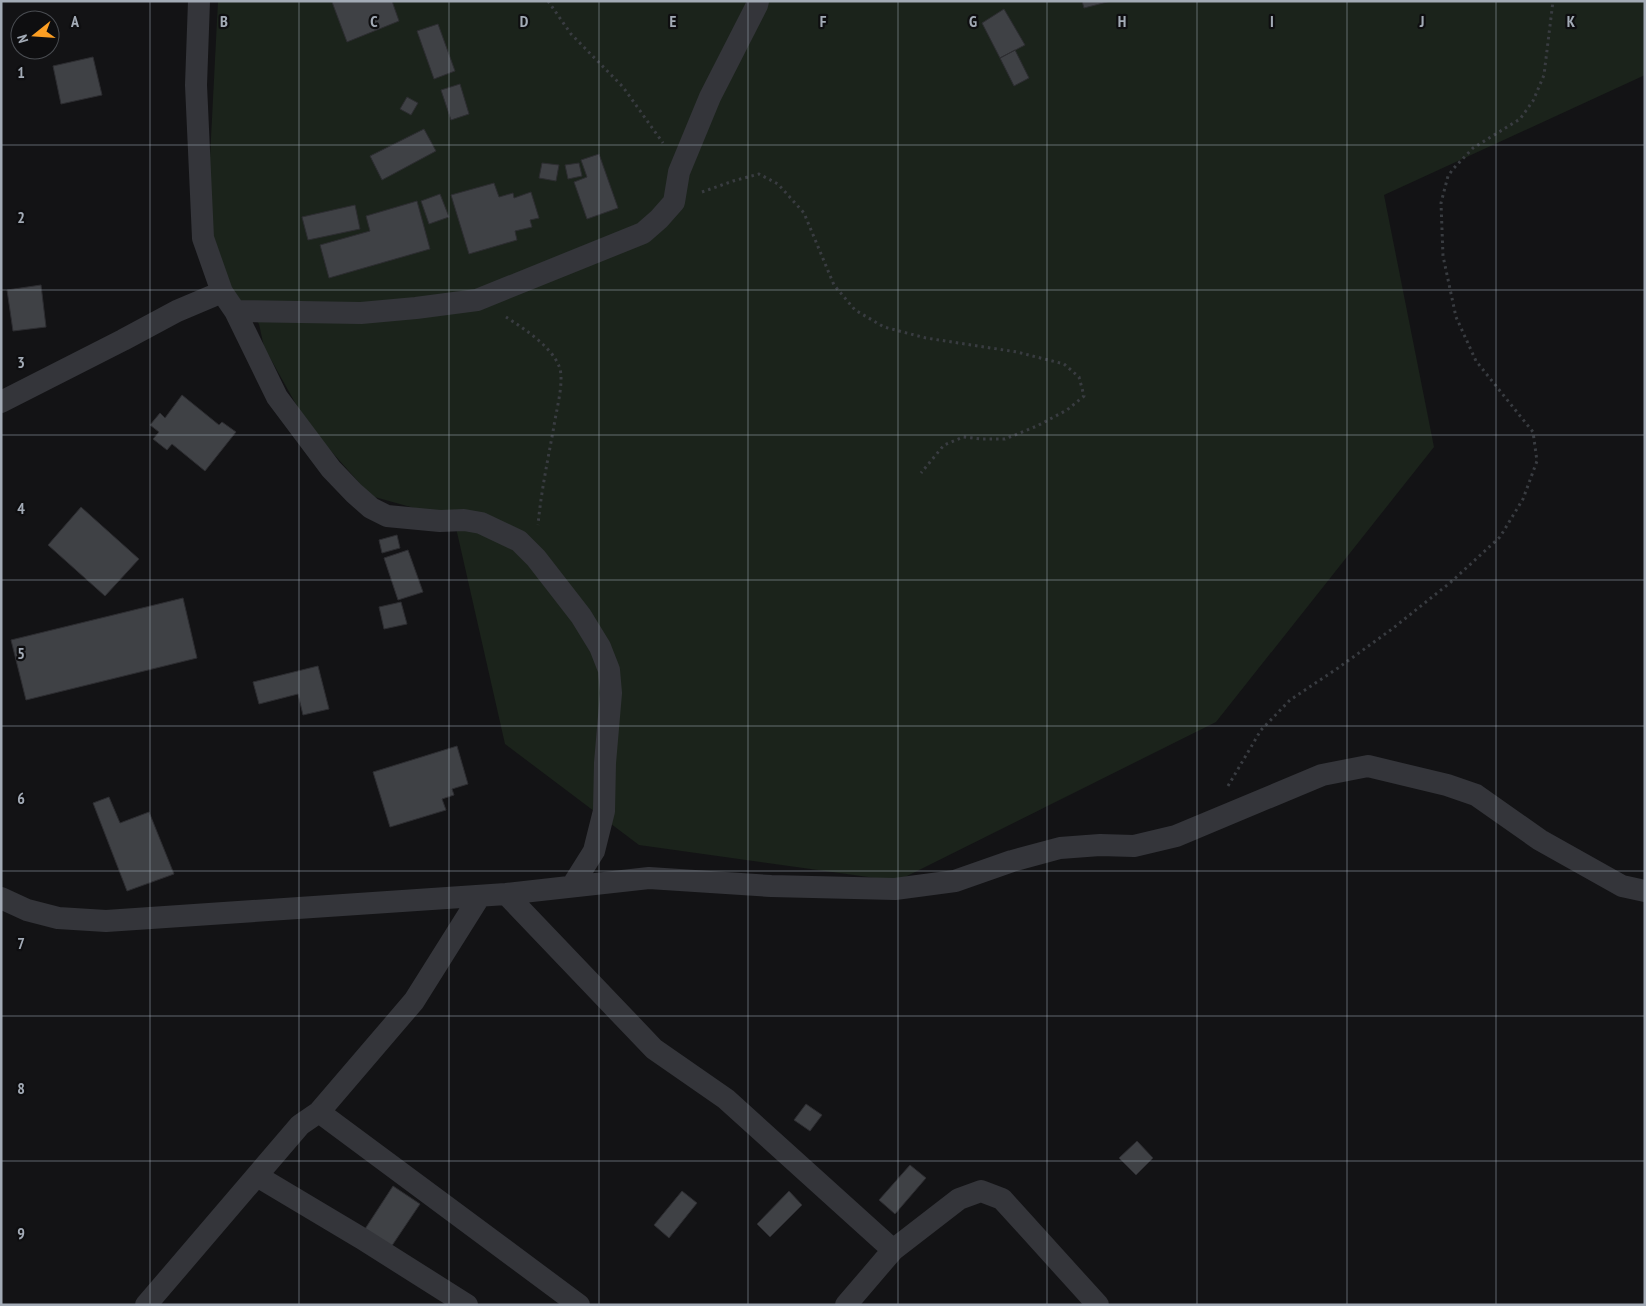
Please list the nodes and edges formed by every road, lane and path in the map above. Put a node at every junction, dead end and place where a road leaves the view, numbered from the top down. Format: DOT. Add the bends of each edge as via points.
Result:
graph roads {
  1 [pos="199,1"];
  2 [pos="548,1"];
  3 [pos="758,1"];
  4 [pos="1554,1"];
  5 [pos="679,172"];
  6 [pos="674,202"];
  7 [pos="222,292"];
  8 [pos="477,300"];
  9 [pos="235,311"];
  10 [pos="1,402"];
  11 [pos="921,473"];
  12 [pos="536,558"];
  13 [pos="1204,825"];
  14 [pos="572,886"];
  15 [pos="1645,891"];
  16 [pos="506,894"];
  17 [pos="480,896"];
  18 [pos="1,898"];
  19 [pos="319,1112"];
  20 [pos="256,1176"];
  21 [pos="893,1250"];
  22 [pos="146,1305"];
  23 [pos="467,1305"];
  24 [pos="579,1305"];
  25 [pos="846,1305"];
  26 [pos="1098,1305"];
  1 -- 7 [label="street" via="196,85 203,238"];
  2 -- 5 [label="path" via="571,34 623,88 658,135"];
  3 -- 5 [label="street" via="710,97"];
  4 -- 13 [label="path" via="1544,75 1533,101 1520,118 1473,148 1453,169 1441,203 1444,256 1456,317 1476,361 1533,432 1537,461 1523,499 1500,537 1452,582 1392,630 1290,700 1261,730"];
  5 -- 6 [label="street"];
  6 -- 8 [label="street" via="643,232"];
  6 -- 11 [label="path" via="759,174 778,184 804,213 834,285 855,310 884,327 926,338 1017,352 1064,364 1079,377 1084,396 1067,410 1005,439 963,437 944,445"];
  7 -- 9 [label="street"];
  7 -- 10 [label="street" via="177,311"];
  8 -- 9 [label="street" via="361,313"];
  8 -- 12 [label="path" via="522,328 549,350 559,366 561,377"];
  9 -- 12 [label="street" via="277,397 331,470 371,508 387,516 482,523 520,541"];
  12 -- 14 [label="street" via="581,616 600,647 609,670 611,693 604,812 594,851"];
  13 -- 14 [label="street" via="1134,846 1060,848 955,881 895,889 771,886 649,878"];
  13 -- 15 [label="street" via="1322,775 1368,766 1476,795 1540,840 1622,886"];
  14 -- 16 [label="street"];
  16 -- 17 [label="street"];
  16 -- 21 [label="street" via="654,1049 726,1099"];
  17 -- 18 [label="street" via="106,921 58,918 27,910"];
  17 -- 19 [label="street" via="414,1001"];
  19 -- 20 [label="street" via="300,1125"];
  19 -- 24 [label="street"];
  20 -- 22 [label="street"];
  20 -- 23 [label="street"];
  21 -- 25 [label="street"];
  21 -- 26 [label="street" via="959,1199 981,1191 1002,1199"];
}
